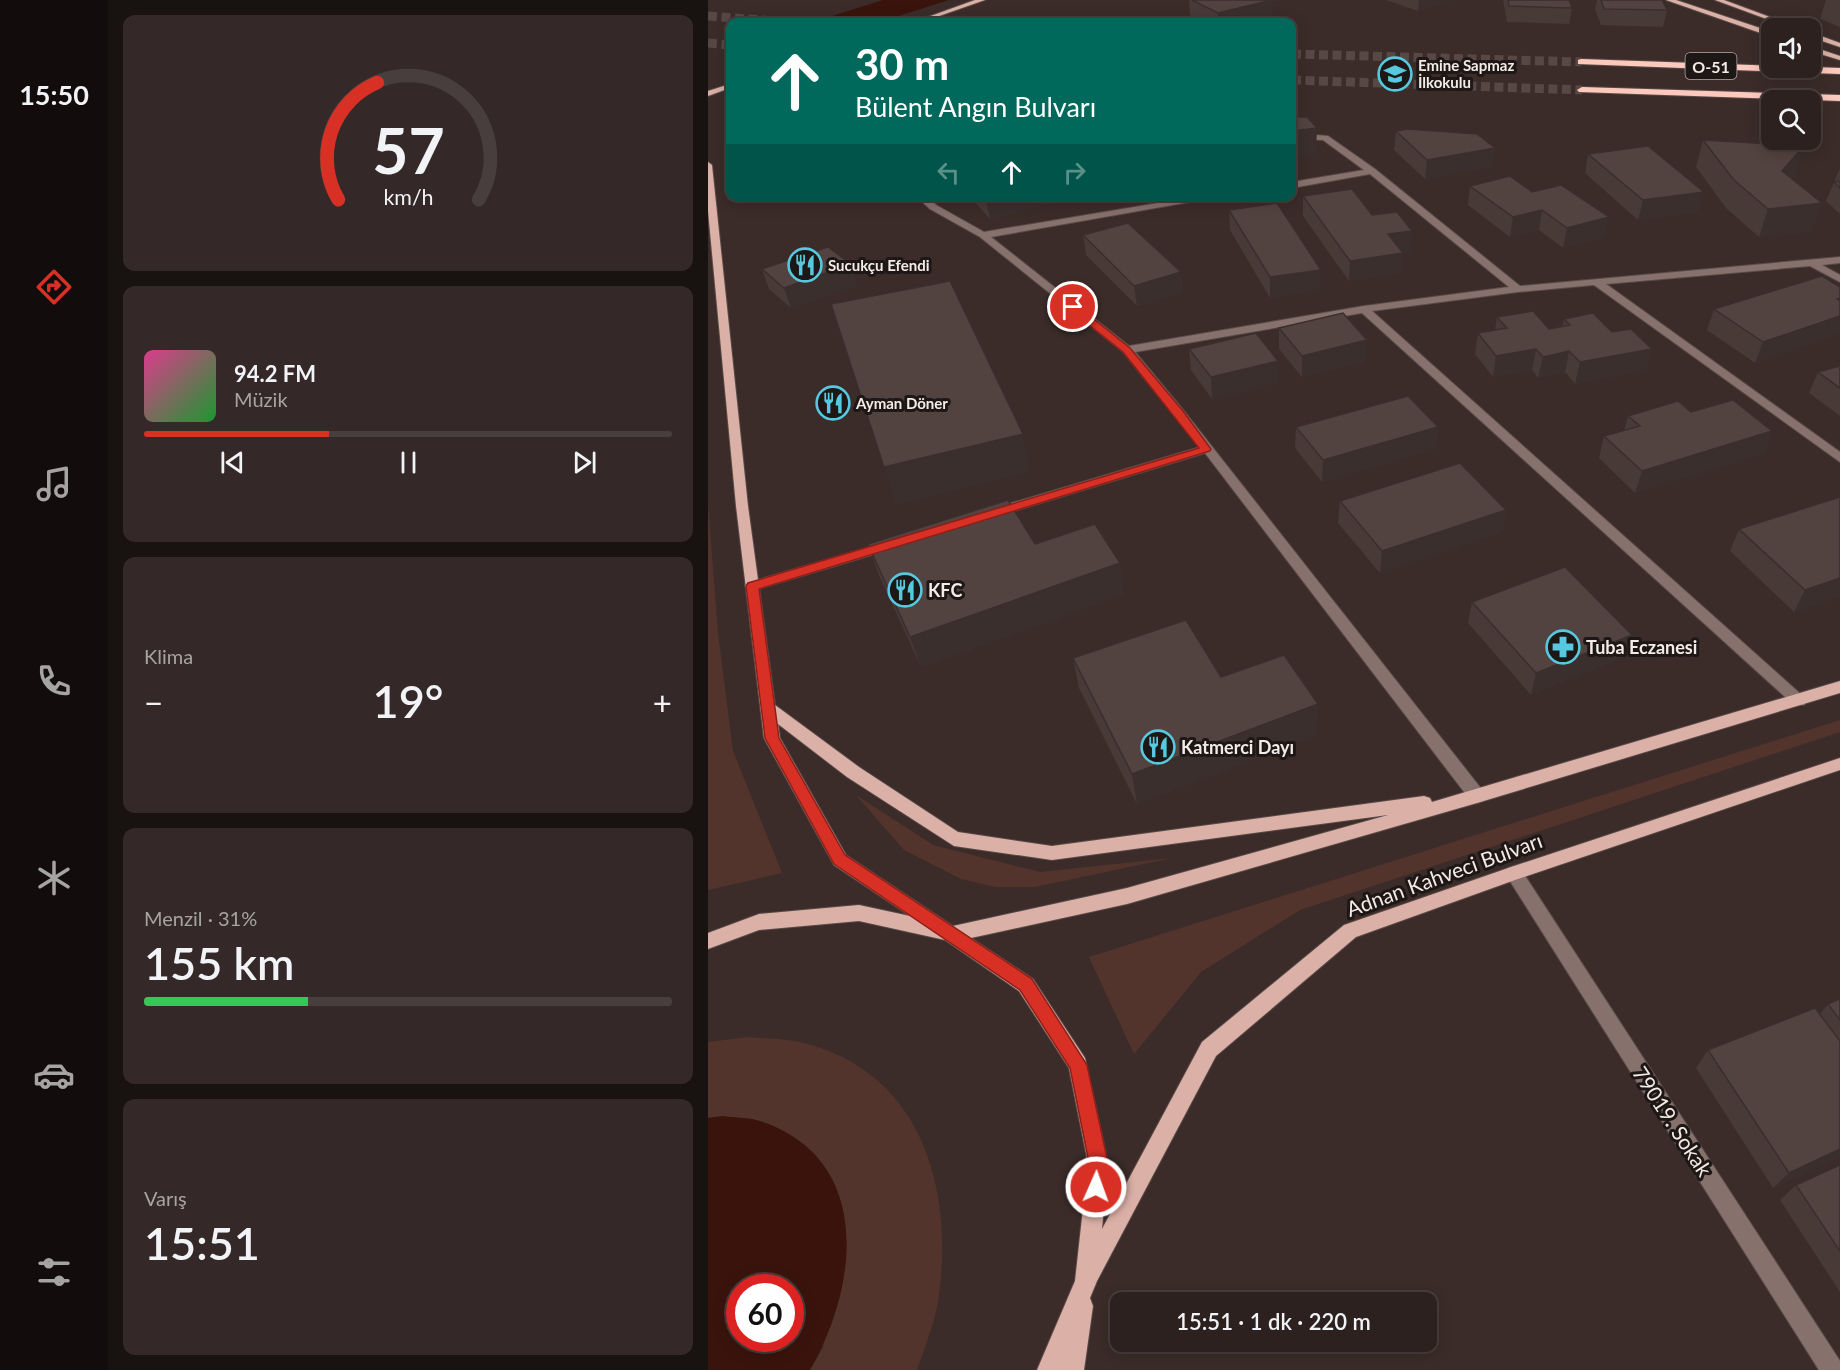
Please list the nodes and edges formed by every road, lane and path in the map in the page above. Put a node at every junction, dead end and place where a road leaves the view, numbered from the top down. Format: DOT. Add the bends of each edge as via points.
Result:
graph roads {
  1 [pos="982,0"];
  2 [pos="1669,0"];
  3 [pos="1718,0"];
  4 [pos="928,18"];
  5 [pos="1768,18"];
  6 [pos="1761,31"];
  7 [pos="1821,38"];
  8 [pos="1840,45"];
  9 [pos="1821,52"];
  10 [pos="1840,58"];
  11 [pos="1581,62"];
  12 [pos="1840,71"];
  13 [pos="726,87"];
  14 [pos="1582,90"];
  15 [pos="708,94"];
  16 [pos="1840,98"];
  17 [pos="1296,136"];
  18 [pos="708,165"];
  19 [pos="1372,171"];
  20 [pos="1296,184"];
  21 [pos="926,201"];
  22 [pos="1190,201"];
  23 [pos="983,235"];
  24 [pos="1840,260"];
  25 [pos="1812,262"];
  26 [pos="1840,279"];
  27 [pos="1596,282"];
  28 [pos="1518,289"];
  29 [pos="1364,309"];
  30 [pos="1127,350"];
  31 [pos="1206,449"];
  32 [pos="1840,458"];
  33 [pos="980,517"];
  34 [pos="901,541"];
  35 [pos="752,586"];
  36 [pos="1840,687"];
  37 [pos="1799,701"];
  38 [pos="768,708"];
  39 [pos="1840,764"];
  40 [pos="1477,796"];
  41 [pos="1514,873"];
  42 [pos="952,934"];
  43 [pos="708,941"];
  44 [pos="1086,1281"];
  45 [pos="1049,1370"];
  46 [pos="1072,1370"];
  47 [pos="1832,1370"];
  1 -- 4 [label="main road"];
  2 -- 6 [label="main road"];
  3 -- 5 [label="main road"];
  7 -- 8 [label="main road"];
  9 -- 10 [label="main road"];
  11 -- 12 [label="highway, O-51"];
  13 -- 15 [label="main road"];
  14 -- 16 [label="highway, O-51"];
  17 -- 19 [label="street" via="1325,138"];
  18 -- 35 [label="main road"];
  19 -- 20 [label="street"];
  19 -- 28 [label="street"];
  21 -- 23 [label="street"];
  22 -- 23 [label="street"];
  23 -- 30 [label="street"];
  24 -- 25 [label="street"];
  25 -- 26 [label="street"];
  25 -- 27 [label="street"];
  27 -- 28 [label="street"];
  27 -- 32 [label="street"];
  28 -- 29 [label="street"];
  29 -- 30 [label="street"];
  29 -- 37 [label="street"];
  30 -- 31 [label="street"];
  31 -- 33 [label="street"];
  31 -- 40 [label="street"];
  34 -- 35 [label="street"];
  35 -- 38 [label="main road"];
  36 -- 37 [label="main road"];
  37 -- 40 [label="main road"];
  38 -- 40 [label="main road" via="853,772 954,839 1052,853"];
  38 -- 42 [label="main road" via="772,738 840,860"];
  39 -- 41 [label="main road, Adnan Kahveci Bulvarı"];
  40 -- 42 [label="main road" via="1127,896"];
  41 -- 44 [label="main road, Adnan Kahveci Bulvarı" via="1350,932 1209,1048"];
  41 -- 47 [label="street, 79019. Sokak"];
  42 -- 43 [label="main road" via="860,913 759,922"];
  42 -- 44 [label="main road" via="1026,985 1078,1065 1098,1163"];
  44 -- 45 [label="main road"];
  44 -- 46 [label="main road"];
}
